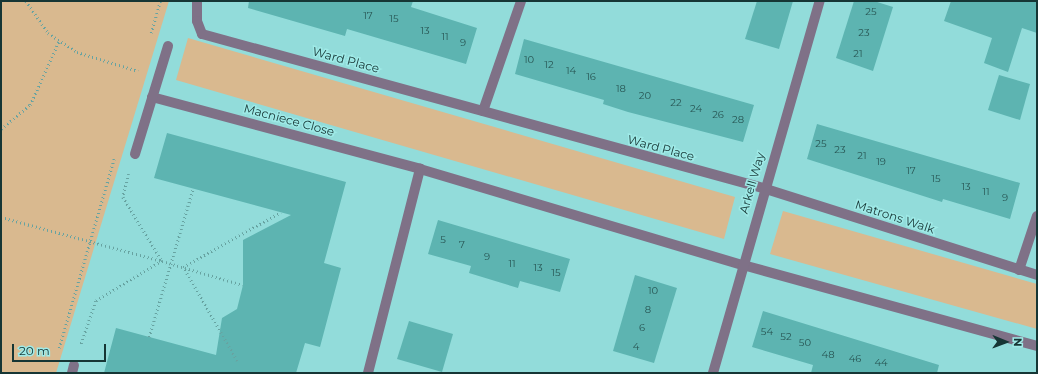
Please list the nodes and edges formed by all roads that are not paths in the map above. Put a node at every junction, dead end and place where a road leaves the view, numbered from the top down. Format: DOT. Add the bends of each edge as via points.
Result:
graph roads {
  1 [pos="197,1"];
  2 [pos="521,1"];
  3 [pos="820,1"];
  4 [pos="168,46"];
  5 [pos="152,97"];
  6 [pos="483,112"];
  7 [pos="135,154"];
  8 [pos="420,169"];
  9 [pos="763,188"];
  10 [pos="1037,216"];
  11 [pos="743,265"];
  12 [pos="1019,270"];
  13 [pos="1037,275"];
  14 [pos="1037,346"];
  15 [pos="368,373"];
  16 [pos="712,373"];
  1 -- 6 [label="street, Ward Place" via="197,21 202,34"];
  2 -- 6 [label="street"];
  3 -- 9 [label="street, Arkell Way"];
  4 -- 5 [label="street"];
  5 -- 7 [label="street"];
  5 -- 8 [label="street, Macniece Close"];
  6 -- 9 [label="street, Ward Place"];
  8 -- 11 [label="street, Macniece Close"];
  8 -- 15 [label="street"];
  9 -- 11 [label="street, Arkell Way"];
  9 -- 12 [label="street, Matrons Walk"];
  10 -- 12 [label="street"];
  11 -- 14 [label="street, Macniece Close"];
  11 -- 16 [label="street, Arkell Way"];
  12 -- 13 [label="street, Matrons Walk"];
}
